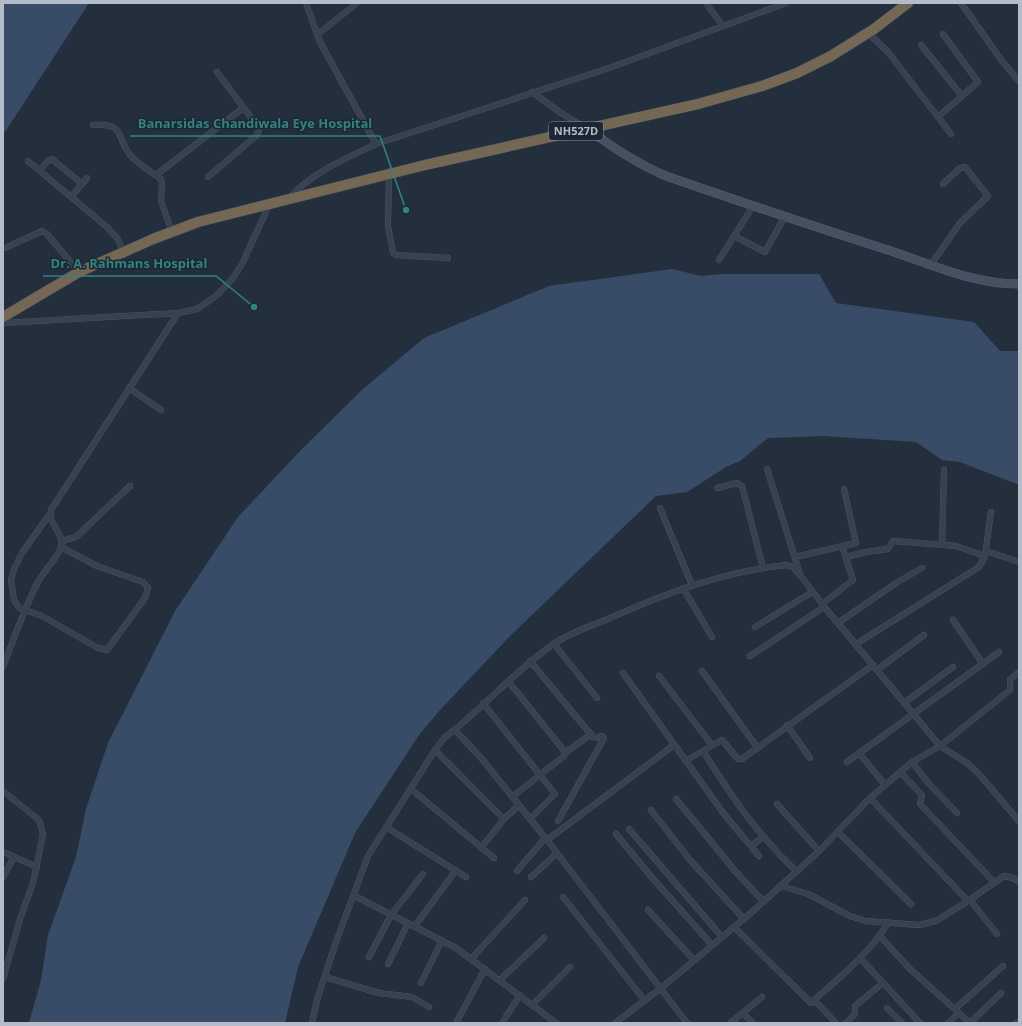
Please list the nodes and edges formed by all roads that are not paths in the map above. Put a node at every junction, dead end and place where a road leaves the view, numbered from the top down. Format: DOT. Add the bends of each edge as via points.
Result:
graph roads {
  1 [pos="306,3"];
  2 [pos="357,3"];
  3 [pos="706,3"];
  4 [pos="786,3"];
  5 [pos="908,3"];
  6 [pos="961,3"];
  7 [pos="723,26"];
  8 [pos="868,32"];
  9 [pos="943,34"];
  10 [pos="317,35"];
  11 [pos="921,45"];
  12 [pos="217,72"];
  13 [pos="1019,81"];
  14 [pos="532,92"];
  15 [pos="962,96"];
  16 [pos="244,108"];
  17 [pos="938,117"];
  18 [pos="93,125"];
  19 [pos="588,129"];
  20 [pos="951,134"];
  21 [pos="376,144"];
  22 [pos="28,160"];
  23 [pos="39,170"];
  24 [pos="389,174"];
  25 [pos="156,175"];
  26 [pos="208,177"];
  27 [pos="87,178"];
  28 [pos="82,184"];
  29 [pos="943,184"];
  30 [pos="71,197"];
  31 [pos="289,198"];
  32 [pos="270,203"];
  33 [pos="753,206"];
  34 [pos="785,216"];
  35 [pos="172,232"];
  36 [pos="734,236"];
  37 [pos="6,248"];
  38 [pos="124,252"];
  39 [pos="448,258"];
  40 [pos="719,260"];
  41 [pos="930,266"];
  42 [pos="79,272"];
  43 [pos="1019,284"];
  44 [pos="178,313"];
  45 [pos="3,317"];
  46 [pos="3,323"];
  47 [pos="129,388"];
  48 [pos="162,410"];
  49 [pos="767,469"];
  50 [pos="944,470"];
  51 [pos="130,486"];
  52 [pos="716,488"];
  53 [pos="844,489"];
  54 [pos="660,508"];
  55 [pos="991,512"];
  56 [pos="49,515"];
  57 [pos="61,544"];
  58 [pos="942,545"];
  59 [pos="842,546"];
  60 [pos="986,553"];
  61 [pos="795,557"];
  62 [pos="846,558"];
  63 [pos="1019,562"];
  64 [pos="763,568"];
  65 [pos="922,568"];
  66 [pos="801,576"];
  67 [pos="692,585"];
  68 [pos="683,588"];
  69 [pos="812,592"];
  70 [pos="823,606"];
  71 [pos="24,610"];
  72 [pos="952,620"];
  73 [pos="838,623"];
  74 [pos="755,627"];
  75 [pos="924,635"];
  76 [pos="712,637"];
  77 [pos="554,644"];
  78 [pos="856,644"];
  79 [pos="999,652"];
  80 [pos="750,656"];
  81 [pos="530,661"];
  82 [pos="873,664"];
  83 [pos="983,664"];
  84 [pos="3,666"];
  85 [pos="953,666"];
  86 [pos="877,670"];
  87 [pos="702,671"];
  88 [pos="1019,672"];
  89 [pos="623,673"];
  90 [pos="659,676"];
  91 [pos="508,681"];
  92 [pos="597,698"];
  93 [pos="483,703"];
  94 [pos="904,703"];
  95 [pos="912,714"];
  96 [pos="787,725"];
  97 [pos="455,730"];
  98 [pos="591,734"];
  99 [pos="674,745"];
  100 [pos="712,745"];
  101 [pos="940,746"];
  102 [pos="757,747"];
  103 [pos="435,750"];
  104 [pos="703,751"];
  105 [pos="565,753"];
  106 [pos="859,753"];
  107 [pos="810,758"];
  108 [pos="685,761"];
  109 [pos="847,762"];
  110 [pos="912,762"];
  111 [pos="900,772"];
  112 [pos="540,776"];
  113 [pos="885,785"];
  114 [pos="411,789"];
  115 [pos="3,791"];
  116 [pos="512,797"];
  117 [pos="870,798"];
  118 [pos="676,799"];
  119 [pos="777,804"];
  120 [pos="518,806"];
  121 [pos="650,810"];
  122 [pos="957,813"];
  123 [pos="504,819"];
  124 [pos="530,819"];
  125 [pos="558,821"];
  126 [pos="1019,821"];
  127 [pos="386,827"];
  128 [pos="629,829"];
  129 [pos="838,832"];
  130 [pos="616,834"];
  131 [pos="763,837"];
  132 [pos="546,839"];
  133 [pos="751,846"];
  134 [pos="481,848"];
  135 [pos="819,851"];
  136 [pos="3,852"];
  137 [pos="557,852"];
  138 [pos="759,856"];
  139 [pos="14,857"];
  140 [pos="494,858"];
  141 [pos="37,867"];
  142 [pos="456,870"];
  143 [pos="796,871"];
  144 [pos="517,872"];
  145 [pos="423,874"];
  146 [pos="3,877"];
  147 [pos="466,877"];
  148 [pos="531,877"];
  149 [pos="994,882"];
  150 [pos="1019,882"];
  151 [pos="782,886"];
  152 [pos="353,895"];
  153 [pos="563,897"];
  154 [pos="525,900"];
  155 [pos="969,900"];
  156 [pos="763,901"];
  157 [pos="911,904"];
  158 [pos="648,910"];
  159 [pos="391,915"];
  160 [pos="744,918"];
  161 [pos="889,922"];
  162 [pos="408,923"];
  163 [pos="415,926"];
  164 [pos="734,927"];
  165 [pos="997,934"];
  166 [pos="880,936"];
  167 [pos="722,937"];
  168 [pos="544,938"];
  169 [pos="442,940"];
  170 [pos="712,945"];
  171 [pos="369,957"];
  172 [pos="860,958"];
  173 [pos="472,959"];
  174 [pos="694,960"];
  175 [pos="5,962"];
  176 [pos="388,964"];
  177 [pos="1003,966"];
  178 [pos="570,967"];
  179 [pos="485,969"];
  180 [pos="325,977"];
  181 [pos="3,979"];
  182 [pos="500,980"];
  183 [pos="421,983"];
  184 [pos="883,983"];
  185 [pos="660,989"];
  186 [pos="1002,993"];
  187 [pos="520,995"];
  188 [pos="762,998"];
  189 [pos="645,1000"];
  190 [pos="815,1001"];
  191 [pos="532,1004"];
  192 [pos="429,1007"];
  193 [pos="888,1008"];
  194 [pos="957,1011"];
  195 [pos="743,1012"];
  196 [pos="1019,1021"];
  197 [pos="312,1023"];
  198 [pos="456,1023"];
  199 [pos="502,1023"];
  200 [pos="556,1023"];
  201 [pos="614,1023"];
  202 [pos="687,1023"];
  203 [pos="730,1023"];
  204 [pos="753,1023"];
  205 [pos="836,1023"];
  206 [pos="846,1023"];
  207 [pos="902,1023"];
  208 [pos="920,1023"];
  209 [pos="948,1023"];
  210 [pos="970,1023"];
  211 [pos="1016,1023"];
  1 -- 10 [label="street"];
  2 -- 10 [label="street"];
  3 -- 7 [label="street"];
  4 -- 7 [label="street"];
  5 -- 8 [label="highway, NH527D"];
  6 -- 13 [label="street" via="991,47"];
  7 -- 14 [label="street" via="609,68"];
  8 -- 17 [label="street" via="884,47"];
  8 -- 19 [label="highway, NH527D" via="811,66 762,86 698,104"];
  9 -- 15 [label="street" via="978,81"];
  10 -- 21 [label="street"];
  11 -- 15 [label="street"];
  12 -- 16 [label="street"];
  14 -- 19 [label="street"];
  14 -- 21 [label="street"];
  15 -- 17 [label="street"];
  16 -- 25 [label="street"];
  16 -- 26 [label="street" via="258,127 258,133"];
  17 -- 20 [label="street"];
  18 -- 25 [label="street" via="109,125 114,128 131,156"];
  19 -- 24 [label="highway, NH527D"];
  19 -- 33 [label="street" via="646,167"];
  21 -- 31 [label="street" via="344,159 300,186"];
  22 -- 23 [label="street"];
  23 -- 28 [label="street" via="52,159"];
  23 -- 30 [label="street"];
  24 -- 31 [label="highway, NH527D"];
  24 -- 39 [label="street" via="388,226 393,253"];
  25 -- 35 [label="street" via="162,183 162,200"];
  27 -- 28 [label="street"];
  28 -- 30 [label="street"];
  29 -- 41 [label="street" via="964,167 988,196 960,223"];
  30 -- 38 [label="street" via="111,231"];
  31 -- 32 [label="highway, NH527D"];
  32 -- 35 [label="highway, NH527D" via="198,222"];
  32 -- 44 [label="street" via="259,230 233,278 216,296 197,309"];
  33 -- 34 [label="street"];
  33 -- 36 [label="street"];
  34 -- 36 [label="street" via="765,252"];
  34 -- 41 [label="street"];
  35 -- 38 [label="highway, NH527D"];
  36 -- 40 [label="street"];
  37 -- 42 [label="street" via="42,231"];
  38 -- 42 [label="highway, NH527D"];
  41 -- 43 [label="street" via="979,280"];
  42 -- 45 [label="highway, NH527D"];
  44 -- 46 [label="street"];
  44 -- 47 [label="street"];
  47 -- 48 [label="street"];
  47 -- 56 [label="street"];
  49 -- 61 [label="street"];
  50 -- 58 [label="street"];
  51 -- 57 [label="street" via="76,537"];
  52 -- 64 [label="street" via="738,483 742,486"];
  53 -- 59 [label="street" via="857,542"];
  54 -- 67 [label="street"];
  55 -- 60 [label="street"];
  56 -- 57 [label="street" via="60,535"];
  56 -- 71 [label="street" via="22,553 12,575 14,600 17,606"];
  57 -- 71 [label="street"];
  57 -- 71 [label="street" via="97,566 143,582 148,588 145,598 111,645 104,650 42,616"];
  58 -- 60 [label="street"];
  58 -- 62 [label="street" via="893,542 888,549"];
  59 -- 61 [label="street"];
  59 -- 62 [label="street"];
  60 -- 63 [label="street"];
  60 -- 78 [label="street" via="979,567 971,574"];
  61 -- 66 [label="street"];
  62 -- 70 [label="street" via="853,581"];
  64 -- 66 [label="street" via="787,565"];
  64 -- 67 [label="street"];
  65 -- 73 [label="street"];
  66 -- 69 [label="street"];
  67 -- 68 [label="street"];
  68 -- 76 [label="street"];
  68 -- 77 [label="street" via="580,630"];
  69 -- 70 [label="street"];
  69 -- 74 [label="street"];
  70 -- 73 [label="street"];
  70 -- 80 [label="street"];
  71 -- 84 [label="street"];
  72 -- 83 [label="street"];
  73 -- 78 [label="street"];
  75 -- 86 [label="street"];
  77 -- 81 [label="street"];
  77 -- 92 [label="street"];
  78 -- 82 [label="street"];
  79 -- 83 [label="street"];
  81 -- 91 [label="street"];
  81 -- 98 [label="street"];
  82 -- 86 [label="street"];
  82 -- 96 [label="street"];
  83 -- 95 [label="street"];
  85 -- 94 [label="street"];
  86 -- 94 [label="street"];
  87 -- 102 [label="street"];
  88 -- 101 [label="street" via="1010,680 1010,690"];
  89 -- 99 [label="street"];
  90 -- 100 [label="street"];
  91 -- 93 [label="street"];
  91 -- 105 [label="street"];
  93 -- 97 [label="street"];
  93 -- 112 [label="street"];
  94 -- 95 [label="street"];
  95 -- 101 [label="street"];
  95 -- 106 [label="street"];
  96 -- 102 [label="street"];
  96 -- 107 [label="street"];
  97 -- 103 [label="street" via="444,738"];
  97 -- 116 [label="street"];
  98 -- 105 [label="street"];
  98 -- 125 [label="street" via="596,738 604,738"];
  99 -- 108 [label="street"];
  99 -- 132 [label="street"];
  100 -- 102 [label="street" via="723,740 740,760"];
  100 -- 104 [label="street"];
  101 -- 110 [label="street"];
  101 -- 126 [label="street" via="979,774"];
  103 -- 114 [label="street"];
  103 -- 123 [label="street"];
  104 -- 108 [label="street"];
  104 -- 131 [label="street" via="735,802"];
  105 -- 112 [label="street"];
  106 -- 109 [label="street"];
  106 -- 113 [label="street"];
  108 -- 133 [label="street"];
  110 -- 111 [label="street"];
  110 -- 122 [label="street"];
  111 -- 113 [label="street"];
  111 -- 149 [label="street" via="922,796 920,804"];
  112 -- 116 [label="street"];
  112 -- 124 [label="street" via="555,795"];
  113 -- 117 [label="street"];
  114 -- 127 [label="street"];
  114 -- 134 [label="street"];
  115 -- 141 [label="street" via="32,813 42,827 42,844"];
  116 -- 120 [label="street"];
  117 -- 129 [label="street"];
  117 -- 155 [label="street"];
  118 -- 156 [label="street"];
  119 -- 135 [label="street"];
  120 -- 123 [label="street"];
  120 -- 124 [label="street"];
  121 -- 160 [label="street" via="690,860"];
  123 -- 134 [label="street"];
  124 -- 132 [label="street"];
  127 -- 142 [label="street"];
  127 -- 152 [label="street" via="368,856"];
  128 -- 167 [label="street"];
  129 -- 135 [label="street"];
  129 -- 157 [label="street"];
  130 -- 170 [label="street"];
  131 -- 133 [label="street"];
  131 -- 143 [label="street"];
  132 -- 137 [label="street"];
  132 -- 144 [label="street"];
  133 -- 138 [label="street"];
  134 -- 140 [label="street"];
  135 -- 143 [label="street"];
  136 -- 139 [label="street"];
  137 -- 148 [label="street"];
  137 -- 185 [label="street"];
  139 -- 141 [label="street"];
  139 -- 146 [label="street"];
  141 -- 175 [label="street"];
  142 -- 147 [label="street"];
  142 -- 163 [label="street"];
  143 -- 151 [label="street"];
  145 -- 159 [label="street"];
  149 -- 150 [label="street" via="1004,876"];
  149 -- 155 [label="street"];
  151 -- 156 [label="street"];
  151 -- 161 [label="street" via="808,894 850,916 866,921"];
  152 -- 159 [label="street"];
  152 -- 180 [label="street"];
  153 -- 189 [label="street"];
  154 -- 173 [label="street"];
  155 -- 161 [label="street" via="926,924"];
  155 -- 165 [label="street"];
  156 -- 160 [label="street"];
  158 -- 174 [label="street"];
  159 -- 162 [label="street"];
  159 -- 171 [label="street"];
  160 -- 164 [label="street"];
  161 -- 166 [label="street"];
  162 -- 163 [label="street"];
  162 -- 176 [label="street"];
  163 -- 169 [label="street"];
  164 -- 167 [label="street"];
  164 -- 190 [label="street" via="809,1002"];
  166 -- 172 [label="street"];
  166 -- 194 [label="street" via="909,968"];
  167 -- 170 [label="street"];
  168 -- 182 [label="street"];
  169 -- 173 [label="street"];
  169 -- 183 [label="street"];
  170 -- 174 [label="street"];
  172 -- 184 [label="street"];
  172 -- 190 [label="street"];
  173 -- 179 [label="street"];
  174 -- 185 [label="street"];
  175 -- 181 [label="street"];
  177 -- 194 [label="street"];
  178 -- 191 [label="street"];
  179 -- 182 [label="street"];
  179 -- 198 [label="street"];
  180 -- 192 [label="street" via="379,992 412,997"];
  180 -- 197 [label="street"];
  182 -- 187 [label="street"];
  184 -- 206 [label="street" via="855,1006 855,1013"];
  184 -- 208 [label="street"];
  185 -- 189 [label="street"];
  185 -- 202 [label="street"];
  186 -- 210 [label="street"];
  187 -- 191 [label="street"];
  187 -- 199 [label="street"];
  188 -- 195 [label="street"];
  189 -- 201 [label="street"];
  190 -- 205 [label="street"];
  191 -- 200 [label="street"];
  193 -- 207 [label="street"];
  194 -- 209 [label="street"];
  194 -- 210 [label="street"];
  195 -- 203 [label="street"];
  195 -- 204 [label="street"];
  196 -- 211 [label="street"];
}
